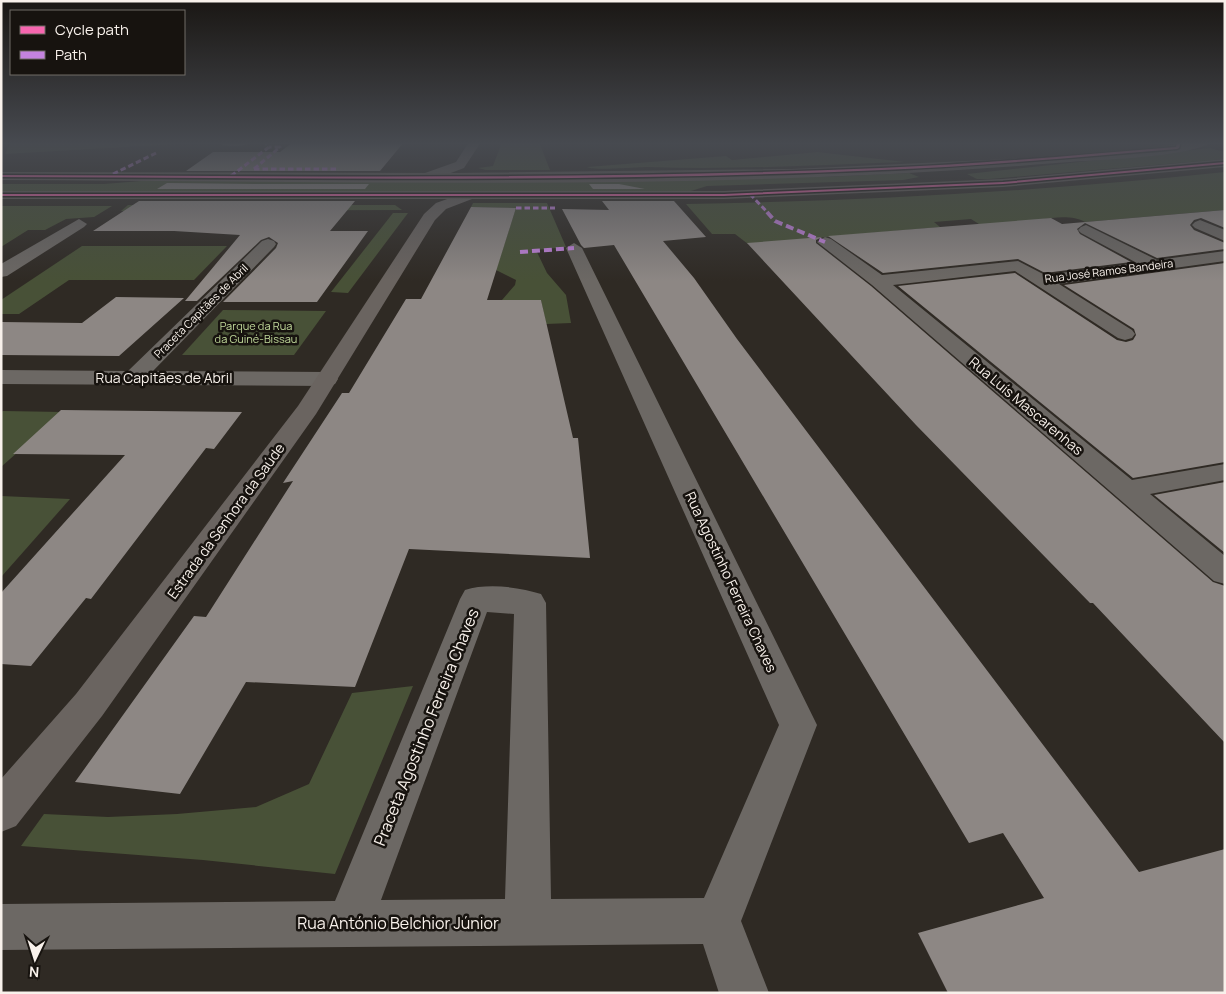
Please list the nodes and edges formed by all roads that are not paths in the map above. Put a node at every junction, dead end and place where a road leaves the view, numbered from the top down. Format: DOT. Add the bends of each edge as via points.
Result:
graph roads {
  1 [pos="762,188"];
  2 [pos="878,188"];
  3 [pos="1,195"];
  4 [pos="724,195"];
  5 [pos="467,196"];
  6 [pos="422,206"];
  7 [pos="79,224"];
  8 [pos="1200,225"];
  9 [pos="1086,230"];
  10 [pos="1225,236"];
  11 [pos="825,242"];
  12 [pos="268,244"];
  13 [pos="574,248"];
  14 [pos="1225,256"];
  15 [pos="1154,265"];
  16 [pos="1,272"];
  17 [pos="878,281"];
  18 [pos="1042,281"];
  19 [pos="1125,334"];
  20 [pos="1,377"];
  21 [pos="134,378"];
  22 [pos="327,379"];
  23 [pos="1225,472"];
  24 [pos="1125,490"];
  25 [pos="1225,572"];
  26 [pos="1,811"];
  27 [pos="718,921"];
  28 [pos="528,922"];
  29 [pos="349,923"];
  30 [pos="1,927"];
  31 [pos="744,993"];
  1 -- 4 [label="main road"];
  2 -- 4 [label="main road"];
  3 -- 6 [label="main road"];
  4 -- 5 [label="main road"];
  5 -- 6 [label="main road"];
  5 -- 6 [label="street" via="441,206"];
  6 -- 22 [label="street, Estrada da Senhora da Saúde"];
  7 -- 16 [label="street"];
  8 -- 10 [label="street"];
  9 -- 15 [label="street"];
  11 -- 17 [label="street, Rua Luís Mascarenhas"];
  12 -- 21 [label="street, Praceta Capitães de Abril"];
  13 -- 27 [label="street, Rua Agostinho Ferreira Chaves" via="798,725"];
  14 -- 15 [label="street, Rua José Ramos Bandeira"];
  15 -- 18 [label="street, Rua José Ramos Bandeira"];
  17 -- 18 [label="street, Rua José Ramos Bandeira" via="1018,266"];
  17 -- 24 [label="street, Rua Luís Mascarenhas"];
  18 -- 19 [label="street"];
  20 -- 21 [label="street, Rua Capitães de Abril"];
  21 -- 22 [label="street, Rua Capitães de Abril"];
  22 -- 26 [label="street, Estrada da Senhora da Saúde" via="90,705"];
  23 -- 24 [label="street"];
  24 -- 25 [label="street, Rua Luís Mascarenhas"];
  27 -- 28 [label="street, Rua António Belchior Júnior"];
  27 -- 31 [label="street"];
  28 -- 29 [label="street, Rua António Belchior Júnior"];
  28 -- 29 [label="street, Praceta Agostinho Ferreira Chaves" via="530,603 476,599"];
  29 -- 30 [label="street, Rua António Belchior Júnior"];
}
